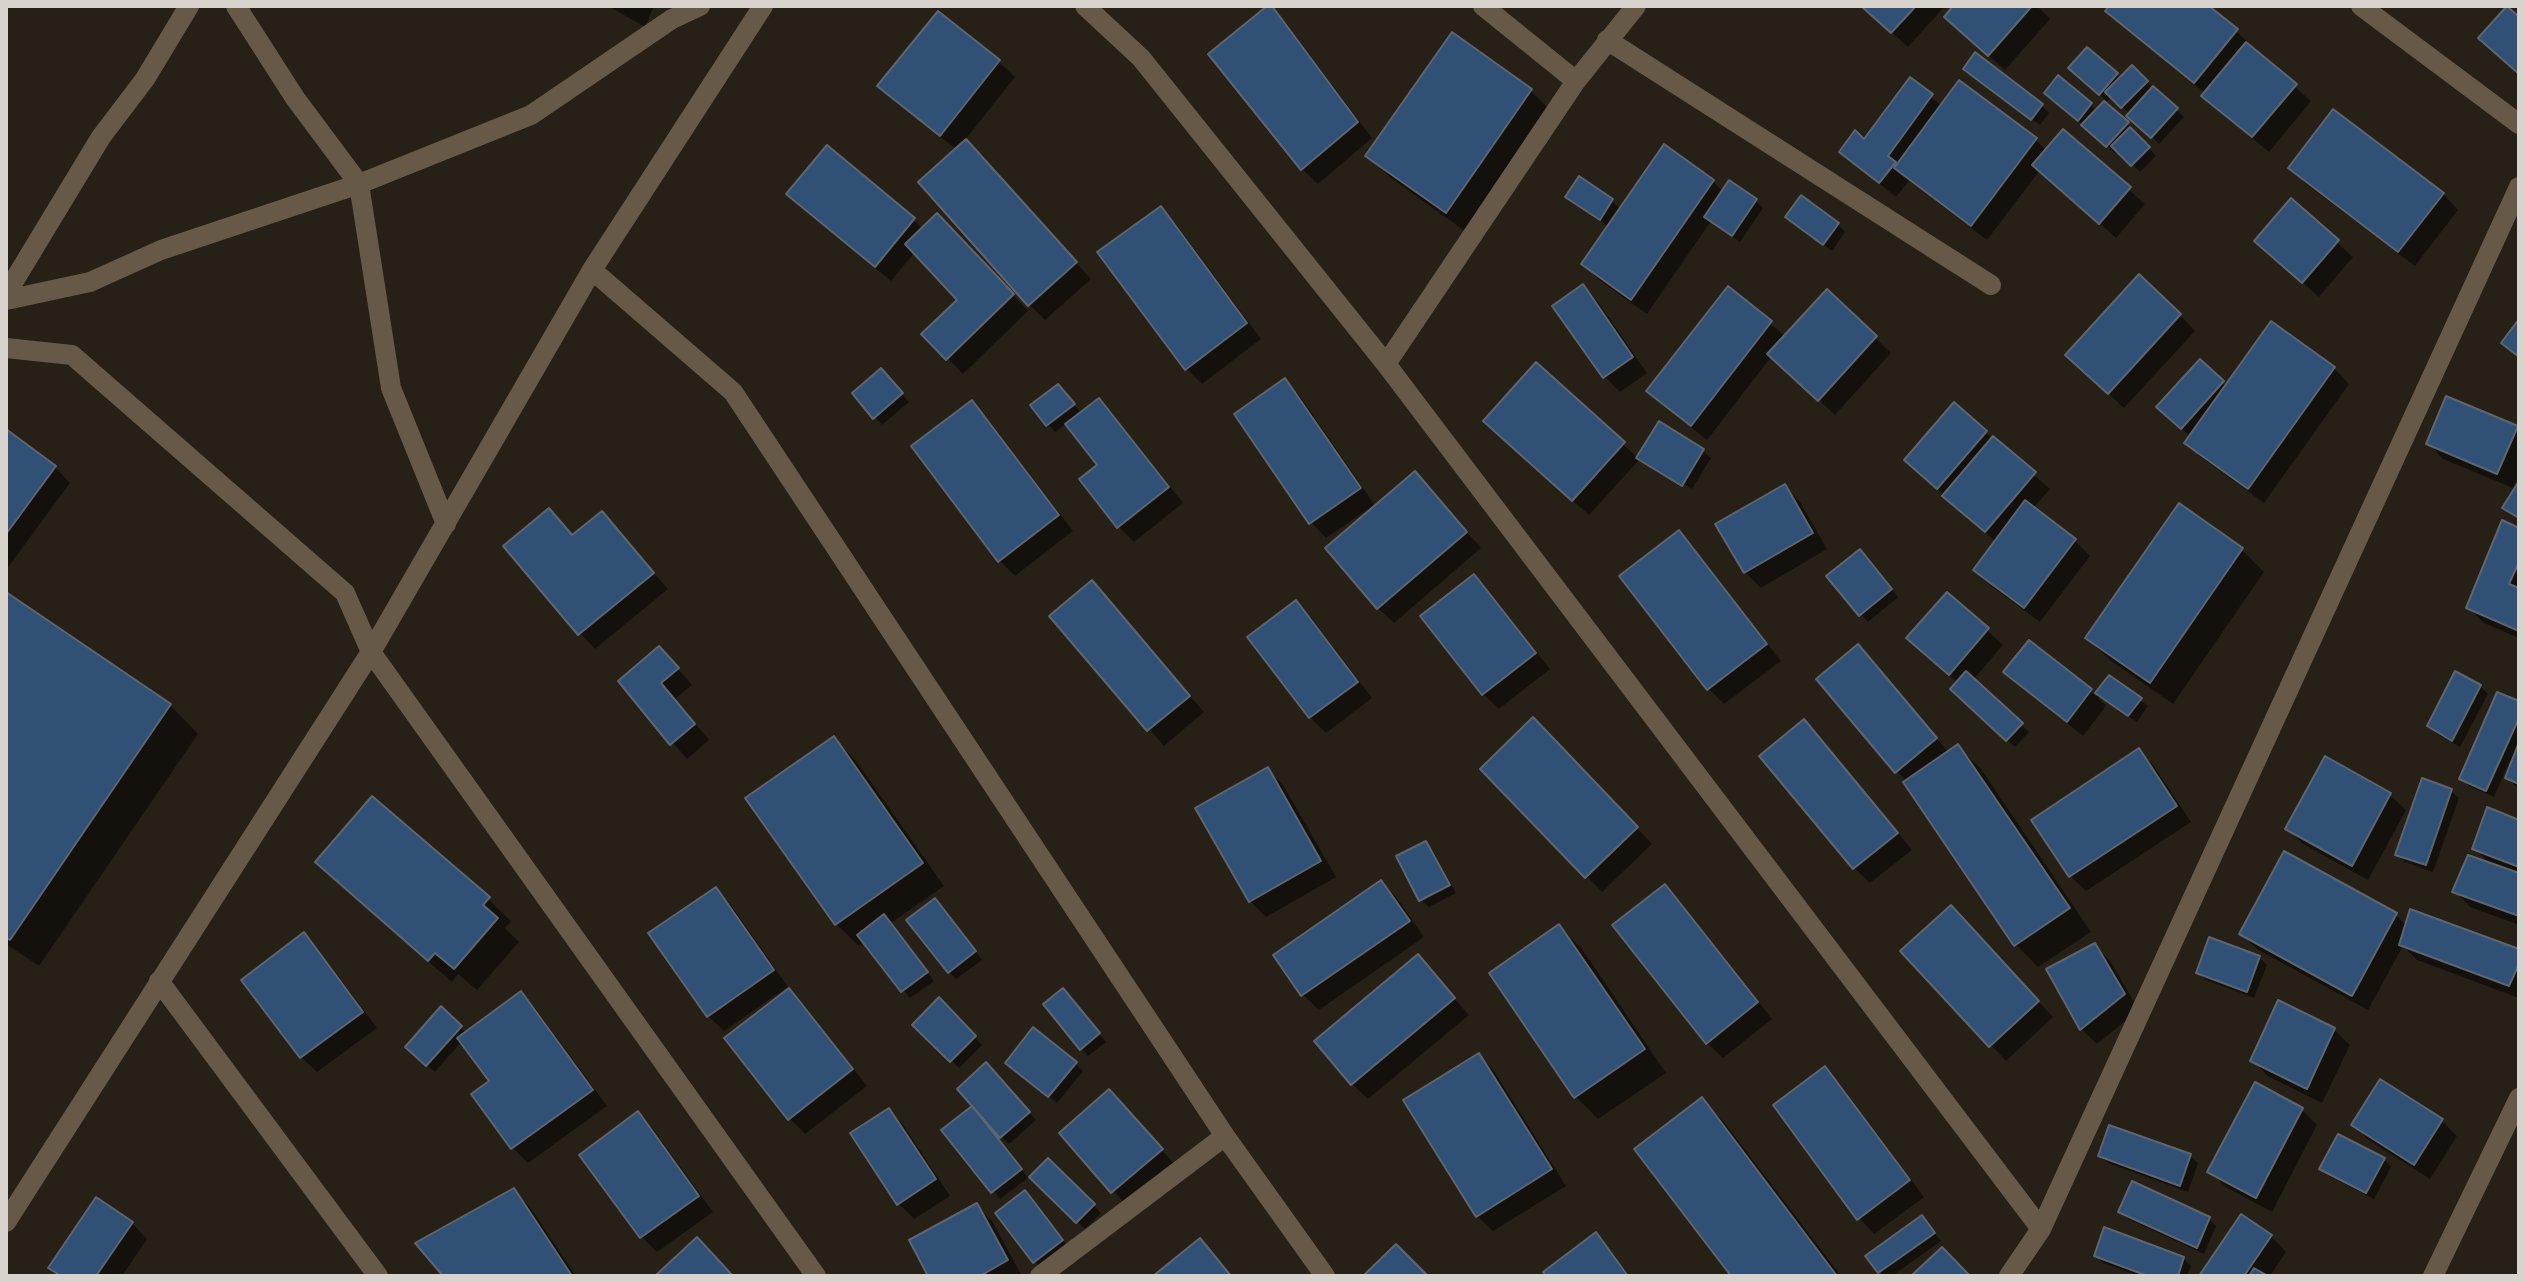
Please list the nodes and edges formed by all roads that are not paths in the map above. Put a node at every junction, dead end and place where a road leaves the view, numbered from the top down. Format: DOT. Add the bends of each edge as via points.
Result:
graph roads {
  1 [pos="189,6"];
  2 [pos="236,6"];
  3 [pos="700,6"];
  4 [pos="763,6"];
  5 [pos="1085,6"];
  6 [pos="1483,6"];
  7 [pos="1636,6"];
  8 [pos="2361,6"];
  9 [pos="1607,40"];
  10 [pos="1576,81"];
  11 [pos="2519,124"];
  12 [pos="359,184"];
  13 [pos="2519,187"];
  14 [pos="592,270"];
  15 [pos="1991,285"];
  16 [pos="6,294"];
  17 [pos="6,300"];
  18 [pos="6,348"];
  19 [pos="1386,364"];
  20 [pos="446,524"];
  21 [pos="371,652"];
  22 [pos="159,981"];
  23 [pos="2519,1098"];
  24 [pos="1225,1136"];
  25 [pos="6,1222"];
  26 [pos="2041,1229"];
  27 [pos="378,1276"];
  28 [pos="816,1276"];
  29 [pos="1040,1276"];
  30 [pos="1325,1276"];
  31 [pos="2009,1276"];
  32 [pos="2433,1276"];
  1 -- 16 [label="street" via="145,79 101,137"];
  2 -- 12 [label="street"];
  3 -- 12 [label="street" via="672,19 531,115"];
  4 -- 14 [label="street"];
  5 -- 19 [label="street" via="1141,58"];
  6 -- 10 [label="street"];
  7 -- 9 [label="street"];
  8 -- 11 [label="street"];
  9 -- 10 [label="street"];
  9 -- 15 [label="street"];
  10 -- 19 [label="street"];
  12 -- 17 [label="street" via="161,250 90,282"];
  12 -- 20 [label="street" via="391,388"];
  13 -- 26 [label="street"];
  14 -- 20 [label="street"];
  14 -- 24 [label="street" via="733,392"];
  18 -- 21 [label="street" via="72,355 345,593"];
  19 -- 26 [label="street"];
  20 -- 21 [label="street"];
  21 -- 22 [label="street"];
  21 -- 28 [label="street"];
  22 -- 25 [label="street"];
  22 -- 27 [label="street"];
  23 -- 32 [label="street"];
  24 -- 29 [label="street"];
  24 -- 30 [label="street"];
  26 -- 31 [label="street"];
}
